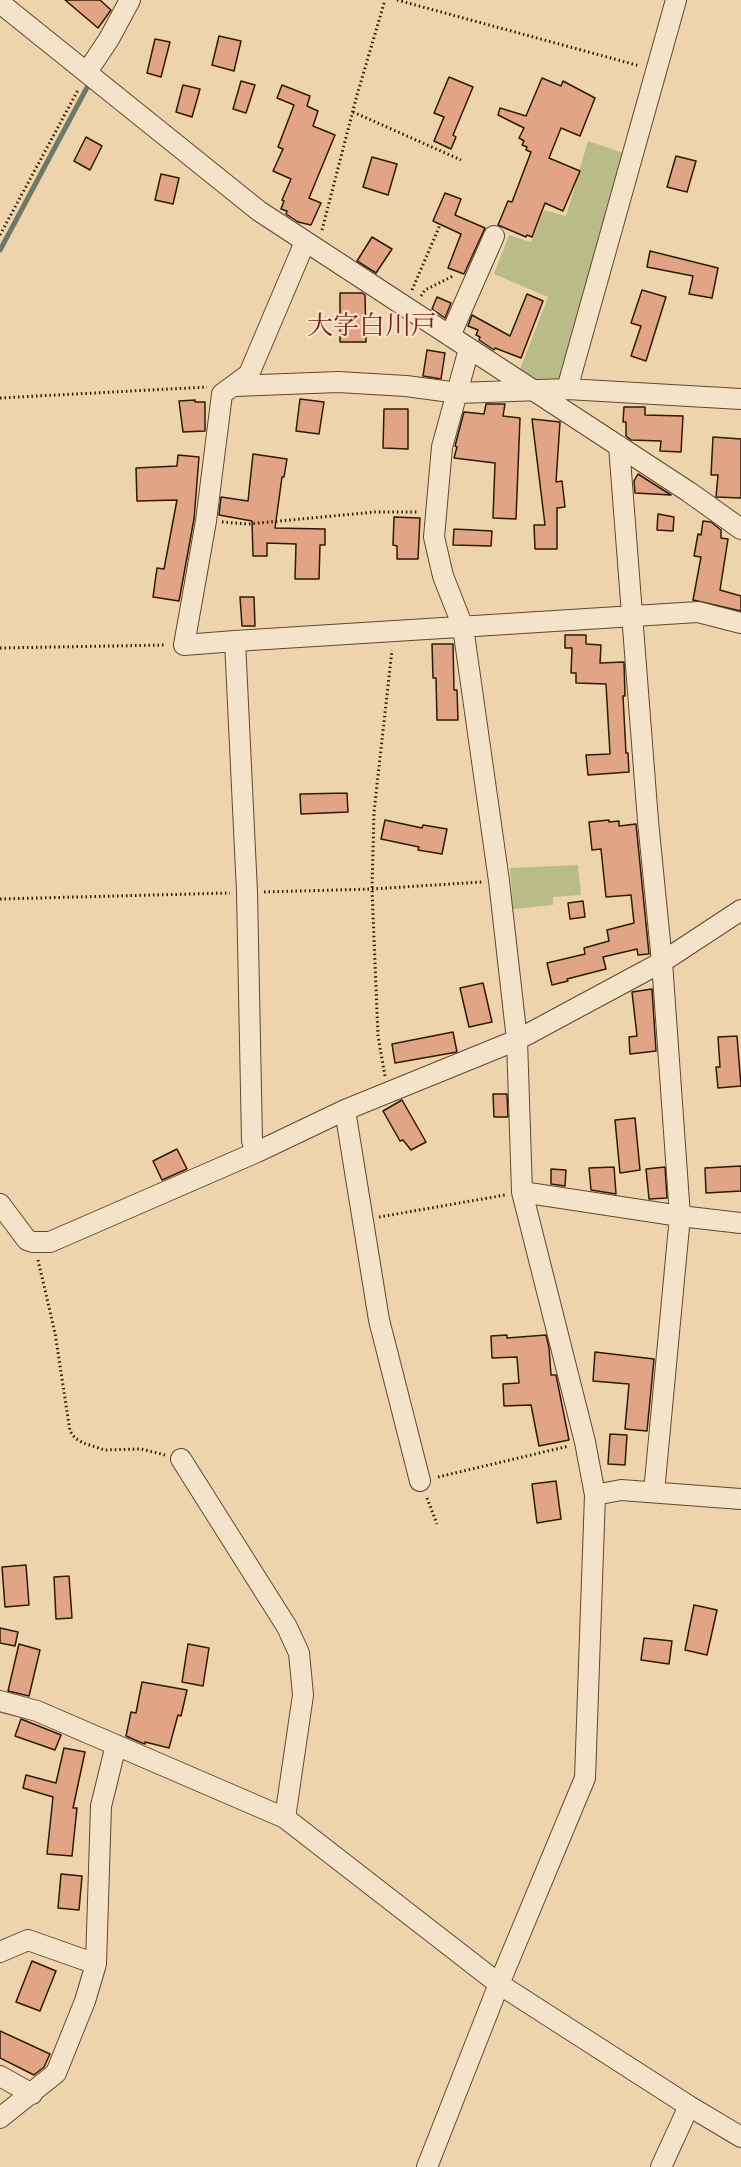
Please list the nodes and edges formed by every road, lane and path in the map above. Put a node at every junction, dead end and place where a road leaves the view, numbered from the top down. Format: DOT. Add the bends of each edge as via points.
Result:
graph roads {
  1 [pos="130,0"];
  2 [pos="385,0"];
  3 [pos="397,0"];
  4 [pos="676,0"];
  5 [pos="0,3"];
  6 [pos="656,70"];
  7 [pos="87,72"];
  8 [pos="352,112"];
  9 [pos="461,160"];
  10 [pos="440,225"];
  11 [pos="0,235"];
  12 [pos="494,236"];
  13 [pos="311,246"];
  14 [pos="453,276"];
  15 [pos="409,308"];
  16 [pos="450,336"];
  17 [pos="469,349"];
  18 [pos="236,386"];
  19 [pos="567,389"];
  20 [pos="533,391"];
  21 [pos="458,393"];
  22 [pos="0,398"];
  23 [pos="741,399"];
  24 [pos="619,446"];
  25 [pos="436,513"];
  26 [pos="206,521"];
  27 [pos="741,529"];
  28 [pos="633,616"];
  29 [pos="741,623"];
  30 [pos="463,627"];
  31 [pos="394,632"];
  32 [pos="235,641"];
  33 [pos="184,645"];
  34 [pos="0,648"];
  35 [pos="741,910"];
  36 [pos="662,962"];
  37 [pos="517,1040"];
  38 [pos="388,1093"];
  39 [pos="345,1110"];
  40 [pos="257,1152"];
  41 [pos="522,1192"];
  42 [pos="0,1204"];
  43 [pos="680,1216"];
  44 [pos="363,1220"];
  45 [pos="741,1223"];
  46 [pos="33,1242"];
  47 [pos="585,1442"];
  48 [pos="181,1459"];
  49 [pos="420,1481"];
  50 [pos="654,1492"];
  51 [pos="595,1495"];
  52 [pos="741,1499"];
  53 [pos="437,1524"];
  54 [pos="0,1701"];
  55 [pos="116,1745"];
  56 [pos="285,1818"];
  57 [pos="0,1952"];
  58 [pos="96,1964"];
  59 [pos="499,1984"];
  60 [pos="0,2076"];
  61 [pos="32,2094"];
  62 [pos="689,2106"];
  63 [pos="0,2118"];
  64 [pos="741,2137"];
  65 [pos="427,2167"];
  66 [pos="661,2167"];
  1 -- 7 [label="street"];
  2 -- 8 [label="path"];
  3 -- 6 [label="path"];
  4 -- 6 [label="street"];
  5 -- 7 [label="street"];
  6 -- 19 [label="street"];
  7 -- 11 [label="path"];
  7 -- 13 [label="street" via="260,211"];
  8 -- 9 [label="path"];
  8 -- 13 [label="path"];
  10 -- 15 [label="path"];
  12 -- 16 [label="street"];
  13 -- 15 [label="street"];
  13 -- 18 [label="street" via="249,374"];
  14 -- 15 [label="path" via="425,290"];
  15 -- 16 [label="street"];
  16 -- 17 [label="street"];
  17 -- 20 [label="street"];
  17 -- 21 [label="street"];
  18 -- 21 [label="street" via="338,382"];
  18 -- 22 [label="path"];
  18 -- 26 [label="street" via="222,394"];
  19 -- 20 [label="street"];
  19 -- 23 [label="street"];
  20 -- 21 [label="street"];
  20 -- 24 [label="street"];
  21 -- 25 [label="street" via="442,447"];
  24 -- 27 [label="street"];
  24 -- 28 [label="street"];
  25 -- 26 [label="path" via="375,512 248,524"];
  25 -- 30 [label="street" via="434,537 443,576"];
  26 -- 33 [label="street"];
  28 -- 29 [label="street" via="698,612"];
  28 -- 30 [label="street"];
  28 -- 36 [label="street"];
  30 -- 31 [label="street"];
  30 -- 37 [label="street"];
  31 -- 32 [label="street"];
  31 -- 38 [label="path" via="381,730 372,889 378,1036"];
  32 -- 33 [label="street"];
  32 -- 40 [label="street" via="247,892 252,1141"];
  33 -- 34 [label="path"];
  35 -- 36 [label="street"];
  36 -- 37 [label="street"];
  36 -- 43 [label="street"];
  37 -- 38 [label="street"];
  37 -- 41 [label="street"];
  38 -- 39 [label="street"];
  39 -- 40 [label="street"];
  39 -- 44 [label="street"];
  40 -- 46 [label="street" via="50,1242"];
  41 -- 43 [label="street"];
  41 -- 44 [label="path"];
  41 -- 47 [label="street"];
  42 -- 46 [label="street" via="22,1236"];
  43 -- 45 [label="street"];
  43 -- 50 [label="street"];
  44 -- 49 [label="street" via="379,1320"];
  46 -- 48 [label="path" via="55,1333 70,1431 83,1443 105,1450 141,1449"];
  47 -- 49 [label="path"];
  47 -- 51 [label="street"];
  48 -- 56 [label="street" via="299,1653 303,1695"];
  49 -- 53 [label="path"];
  50 -- 51 [label="street" via="621,1490"];
  50 -- 52 [label="street"];
  51 -- 59 [label="street" via="585,1778"];
  54 -- 55 [label="street" via="37,1711"];
  55 -- 56 [label="street"];
  55 -- 58 [label="street" via="101,1806"];
  56 -- 59 [label="street"];
  57 -- 58 [label="street" via="28,1940"];
  58 -- 61 [label="street" via="56,2073"];
  59 -- 62 [label="street"];
  59 -- 65 [label="street"];
  60 -- 61 [label="street"];
  61 -- 63 [label="street"];
  62 -- 64 [label="street"];
  62 -- 66 [label="street"];
}
